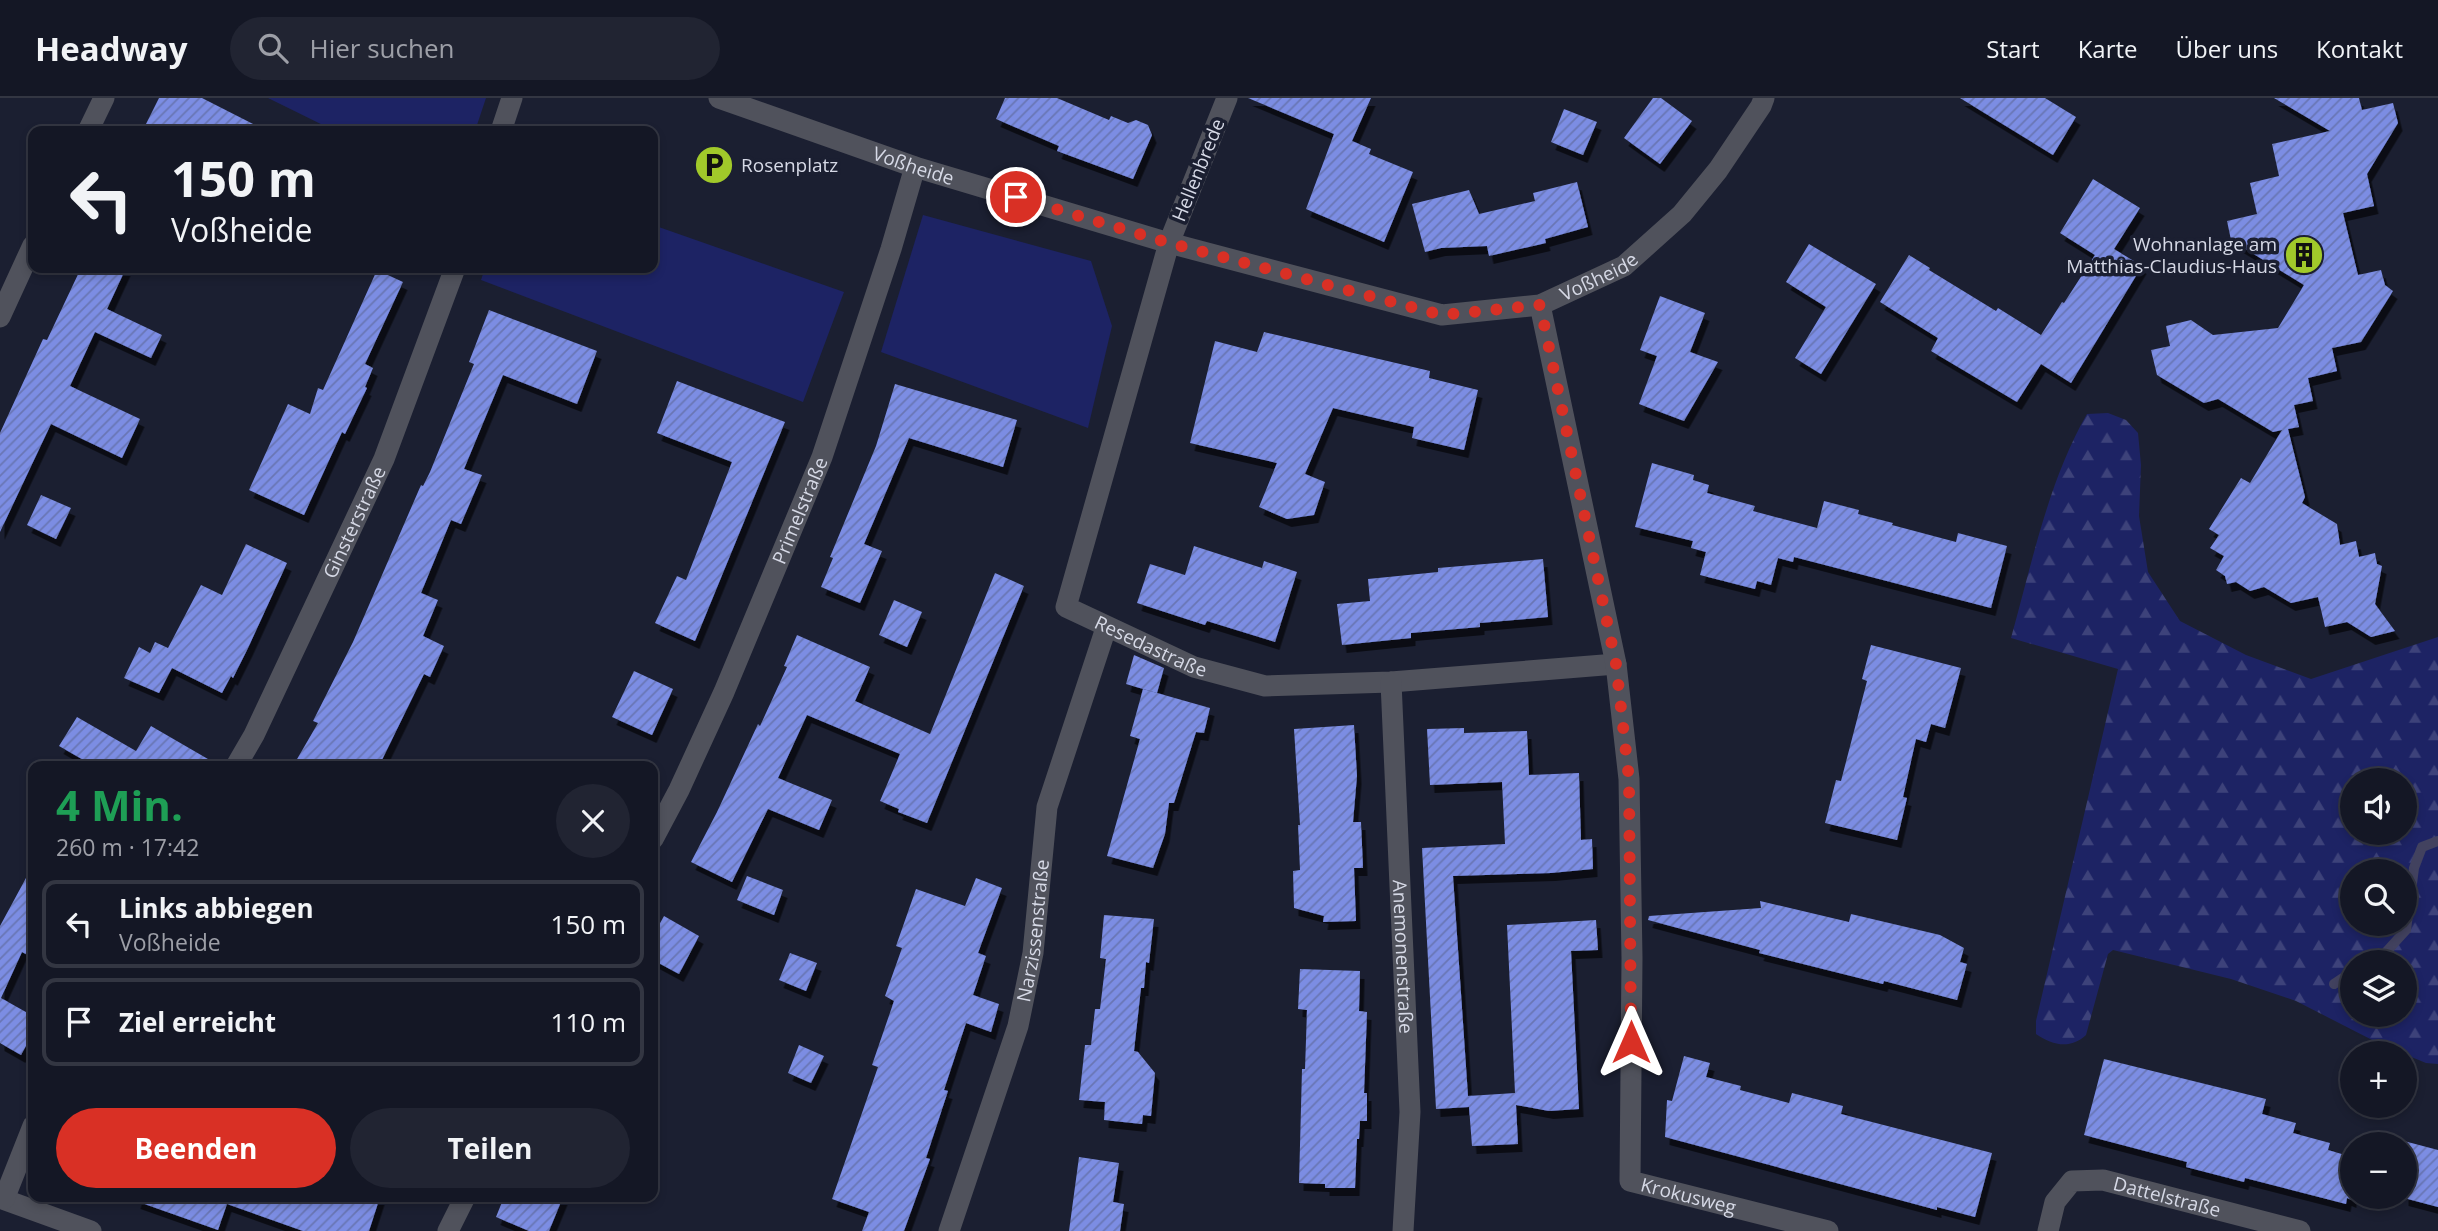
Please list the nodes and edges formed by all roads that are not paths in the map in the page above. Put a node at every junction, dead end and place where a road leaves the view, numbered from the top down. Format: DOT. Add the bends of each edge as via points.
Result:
graph roads {
  1 [pos="104,98"];
  2 [pos="512,98"];
  3 [pos="719,98"];
  4 [pos="1227,98"];
  5 [pos="1764,98"];
  6 [pos="90,126"];
  7 [pos="503,126"];
  8 [pos="915,167"];
  9 [pos="1169,243"];
  10 [pos="28,256"];
  11 [pos="452,273"];
  12 [pos="1540,305"];
  13 [pos="0,317"];
  14 [pos="1107,628"];
  15 [pos="1616,664"];
  16 [pos="1391,682"];
  17 [pos="239,761"];
  18 [pos="658,830"];
  19 [pos="28,1138"];
  20 [pos="2,1198"];
  21 [pos="463,1202"];
  22 [pos="1785,1226"];
  23 [pos="91,1231"];
  24 [pos="448,1231"];
  25 [pos="949,1231"];
  26 [pos="1404,1231"];
  27 [pos="1828,1231"];
  28 [pos="2048,1231"];
  29 [pos="2300,1231"];
  1 -- 6 [label="street"];
  2 -- 7 [label="street"];
  3 -- 8 [label="street, Voßheide"];
  4 -- 9 [label="street, Hellenbrede"];
  5 -- 12 [label="street, Voßheide" via="1718,170 1682,214 1624,266"];
  8 -- 9 [label="street, Voßheide"];
  8 -- 18 [label="street, Primelstraße" via="822,457 724,692"];
  9 -- 12 [label="street, Voßheide" via="1442,315"];
  9 -- 14 [label="street, Resedastraße" via="1066,607"];
  10 -- 13 [label="street"];
  11 -- 17 [label="street, Ginsterstraße" via="384,459"];
  12 -- 15 [label="street"];
  14 -- 16 [label="street, Resedastraße" via="1194,667 1265,686"];
  14 -- 25 [label="street, Narzissenstraße" via="1047,807 1033,953 1018,1026"];
  15 -- 16 [label="street, Resedastraße"];
  15 -- 22 [label="street, Krokusweg" via="1629,779 1630,1181"];
  16 -- 26 [label="street, Anemonenstraße" via="1410,1112"];
  19 -- 20 [label="street"];
  20 -- 23 [label="street"];
  21 -- 24 [label="street"];
  22 -- 27 [label="street, Krokusweg"];
  28 -- 29 [label="street, Dattelstraße" via="2055,1202 2072,1181 2103,1180"];
}
